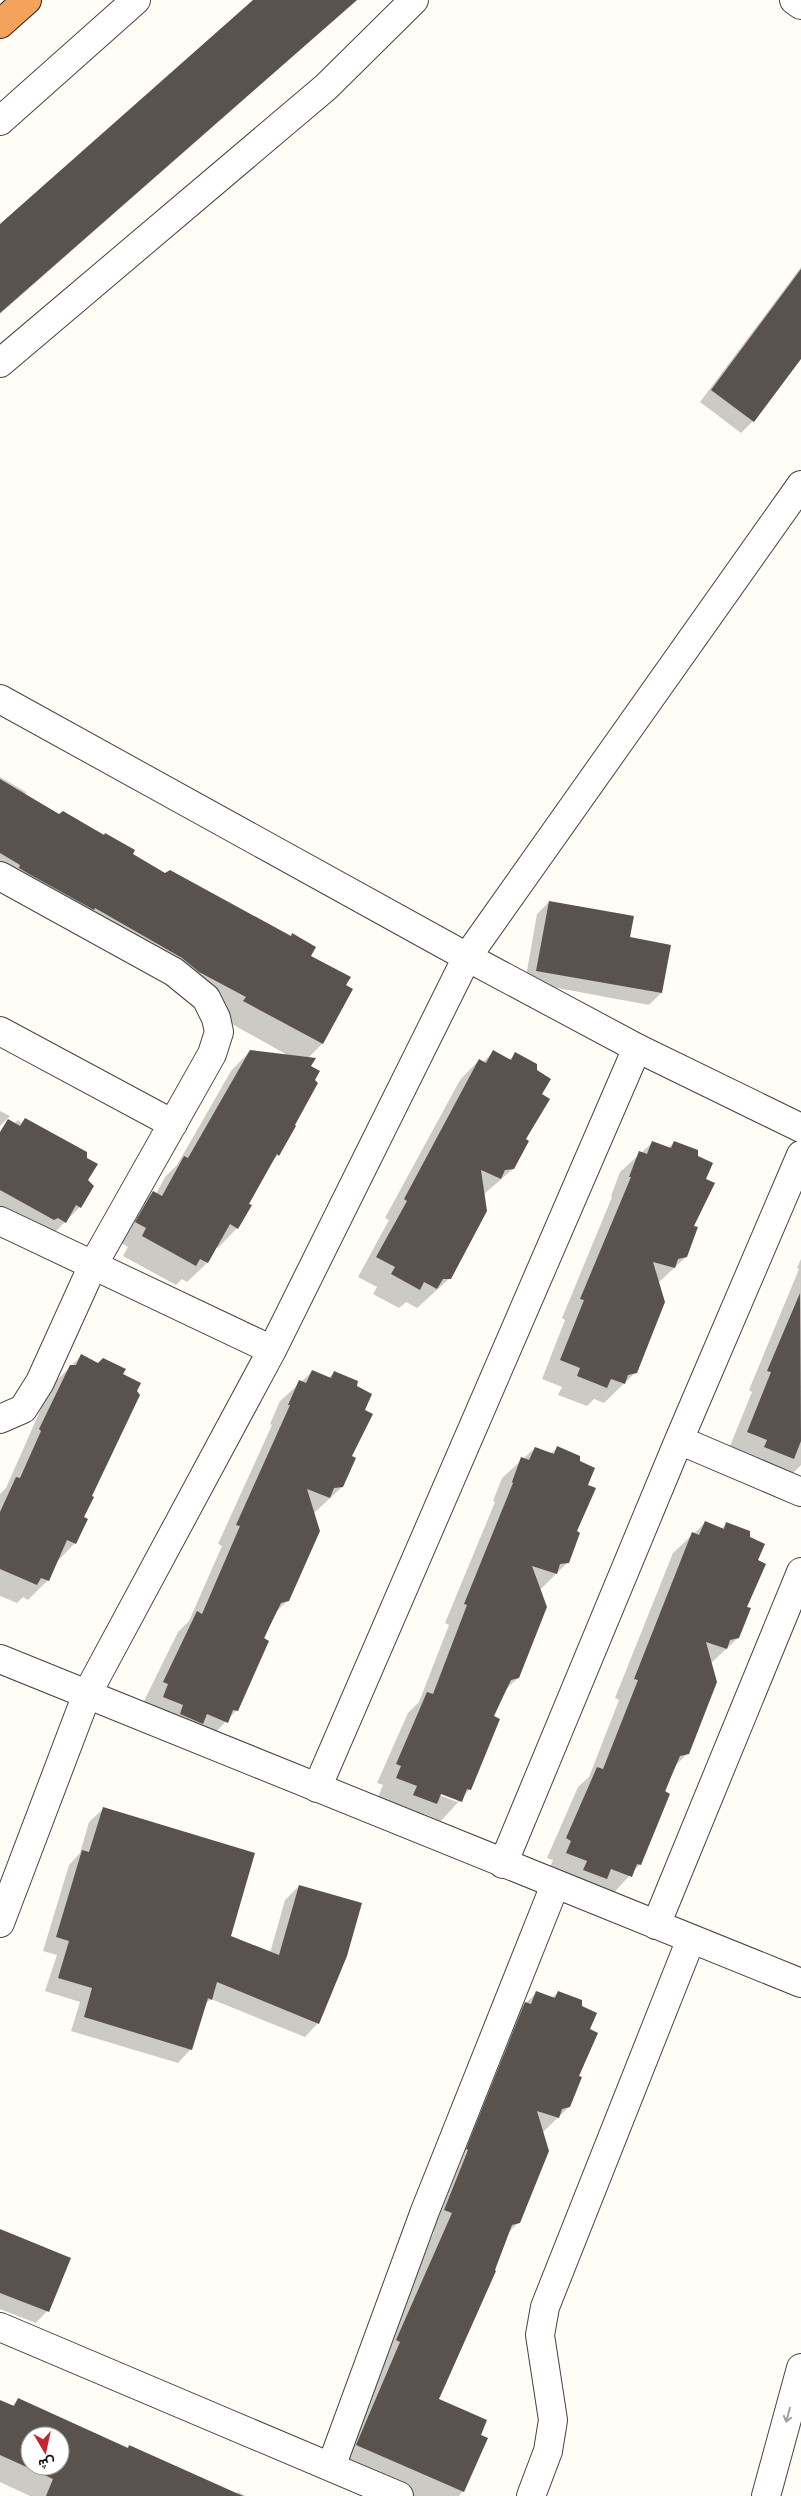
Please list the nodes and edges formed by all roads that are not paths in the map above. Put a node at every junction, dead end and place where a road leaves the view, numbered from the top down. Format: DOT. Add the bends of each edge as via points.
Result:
graph roads {
  1 [pos="27,0"];
  2 [pos="136,0"];
  3 [pos="414,0"];
  4 [pos="794,0"];
  5 [pos="801,5"];
  6 [pos="0,24"];
  7 [pos="0,121"];
  8 [pos="0,363"];
  9 [pos="801,485"];
  10 [pos="0,699"];
  11 [pos="0,876"];
  12 [pos="467,957"];
  13 [pos="0,1031"];
  14 [pos="637,1048"];
  15 [pos="172,1124"];
  16 [pos="801,1128"];
  17 [pos="801,1156"];
  18 [pos="0,1221"];
  19 [pos="93,1265"];
  20 [pos="272,1350"];
  21 [pos="0,1419"];
  22 [pos="679,1440"];
  23 [pos="801,1492"];
  24 [pos="801,1572"];
  25 [pos="0,1659"];
  26 [pos="87,1694"];
  27 [pos="317,1788"];
  28 [pos="504,1864"];
  29 [pos="555,1885"];
  30 [pos="0,1923"];
  31 [pos="656,1925"];
  32 [pos="691,1939"];
  33 [pos="801,1982"];
  34 [pos="0,2327"];
  35 [pos="801,2368"];
  36 [pos="331,2467"];
  37 [pos="399,2496"];
  38 [pos="531,2496"];
  39 [pos="766,2496"];
  1 -- 6 [label="highway"];
  2 -- 7 [label="street"];
  3 -- 8 [label="street" via="326,87"];
  4 -- 5 [label="street"];
  9 -- 12 [label="street"];
  10 -- 12 [label="street"];
  11 -- 15 [label="street" via="174,972 206,998 219,1032 212,1054"];
  12 -- 14 [label="street"];
  12 -- 20 [label="street"];
  13 -- 15 [label="street"];
  14 -- 16 [label="street"];
  14 -- 27 [label="street"];
  15 -- 19 [label="street"];
  17 -- 22 [label="street"];
  18 -- 19 [label="street"];
  19 -- 20 [label="street"];
  19 -- 21 [label="street" via="40,1382 23,1409"];
  20 -- 26 [label="street"];
  22 -- 23 [label="street"];
  22 -- 28 [label="street"];
  24 -- 31 [label="street"];
  25 -- 26 [label="street"];
  26 -- 27 [label="street"];
  26 -- 30 [label="street"];
  27 -- 28 [label="street"];
  28 -- 29 [label="street"];
  29 -- 31 [label="street"];
  29 -- 36 [label="street" via="425,2211"];
  31 -- 32 [label="street"];
  32 -- 33 [label="street"];
  32 -- 38 [label="street" via="545,2307 540,2335 553,2420 548,2451"];
  34 -- 36 [label="street"];
  35 -- 39 [label="street, one-way"];
  36 -- 37 [label="street"];
}
